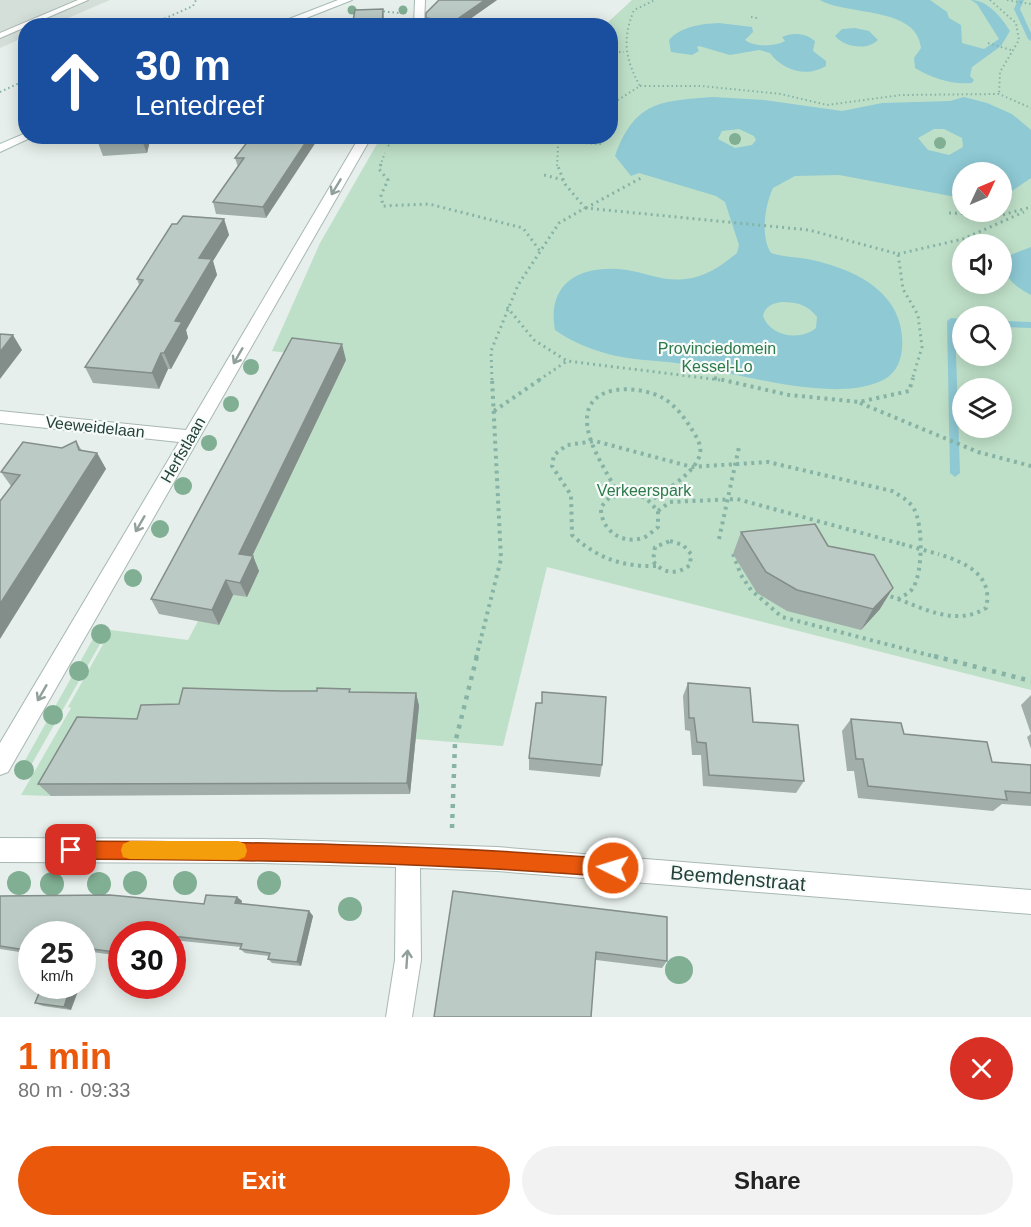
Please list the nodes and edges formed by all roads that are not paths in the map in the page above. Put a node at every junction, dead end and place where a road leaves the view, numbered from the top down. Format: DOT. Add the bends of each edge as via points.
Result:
graph roads {
  1 [pos="84,0"];
  2 [pos="358,0"];
  3 [pos="420,1"];
  4 [pos="342,2"];
  5 [pos="42,18"];
  6 [pos="298,18"];
  7 [pos="419,18"];
  8 [pos="18,28"];
  9 [pos="0,36"];
  10 [pos="18,140"];
  11 [pos="361,144"];
  12 [pos="0,148"];
  13 [pos="0,417"];
  14 [pos="191,437"];
  15 [pos="0,764"];
  16 [pos="0,850"];
  17 [pos="408,855"];
  18 [pos="1031,902"];
  19 [pos="399,1017"];
  1 -- 5 [label="lane"];
  2 -- 4 [label="street"];
  3 -- 7 [label="street"];
  4 -- 6 [label="street"];
  8 -- 9 [label="lane"];
  10 -- 12 [label="street"];
  11 -- 14 [label="street, Herfstlaan, one-way"];
  13 -- 14 [label="street, Veeweidelaan"];
  14 -- 15 [label="street, Herfstlaan, one-way"];
  16 -- 17 [label="street, Beemdenstraat" via="250,850"];
  17 -- 18 [label="street, Beemdenstraat" via="497,858"];
  19 -- 17 [label="street, one-way" via="408,960"];
}
